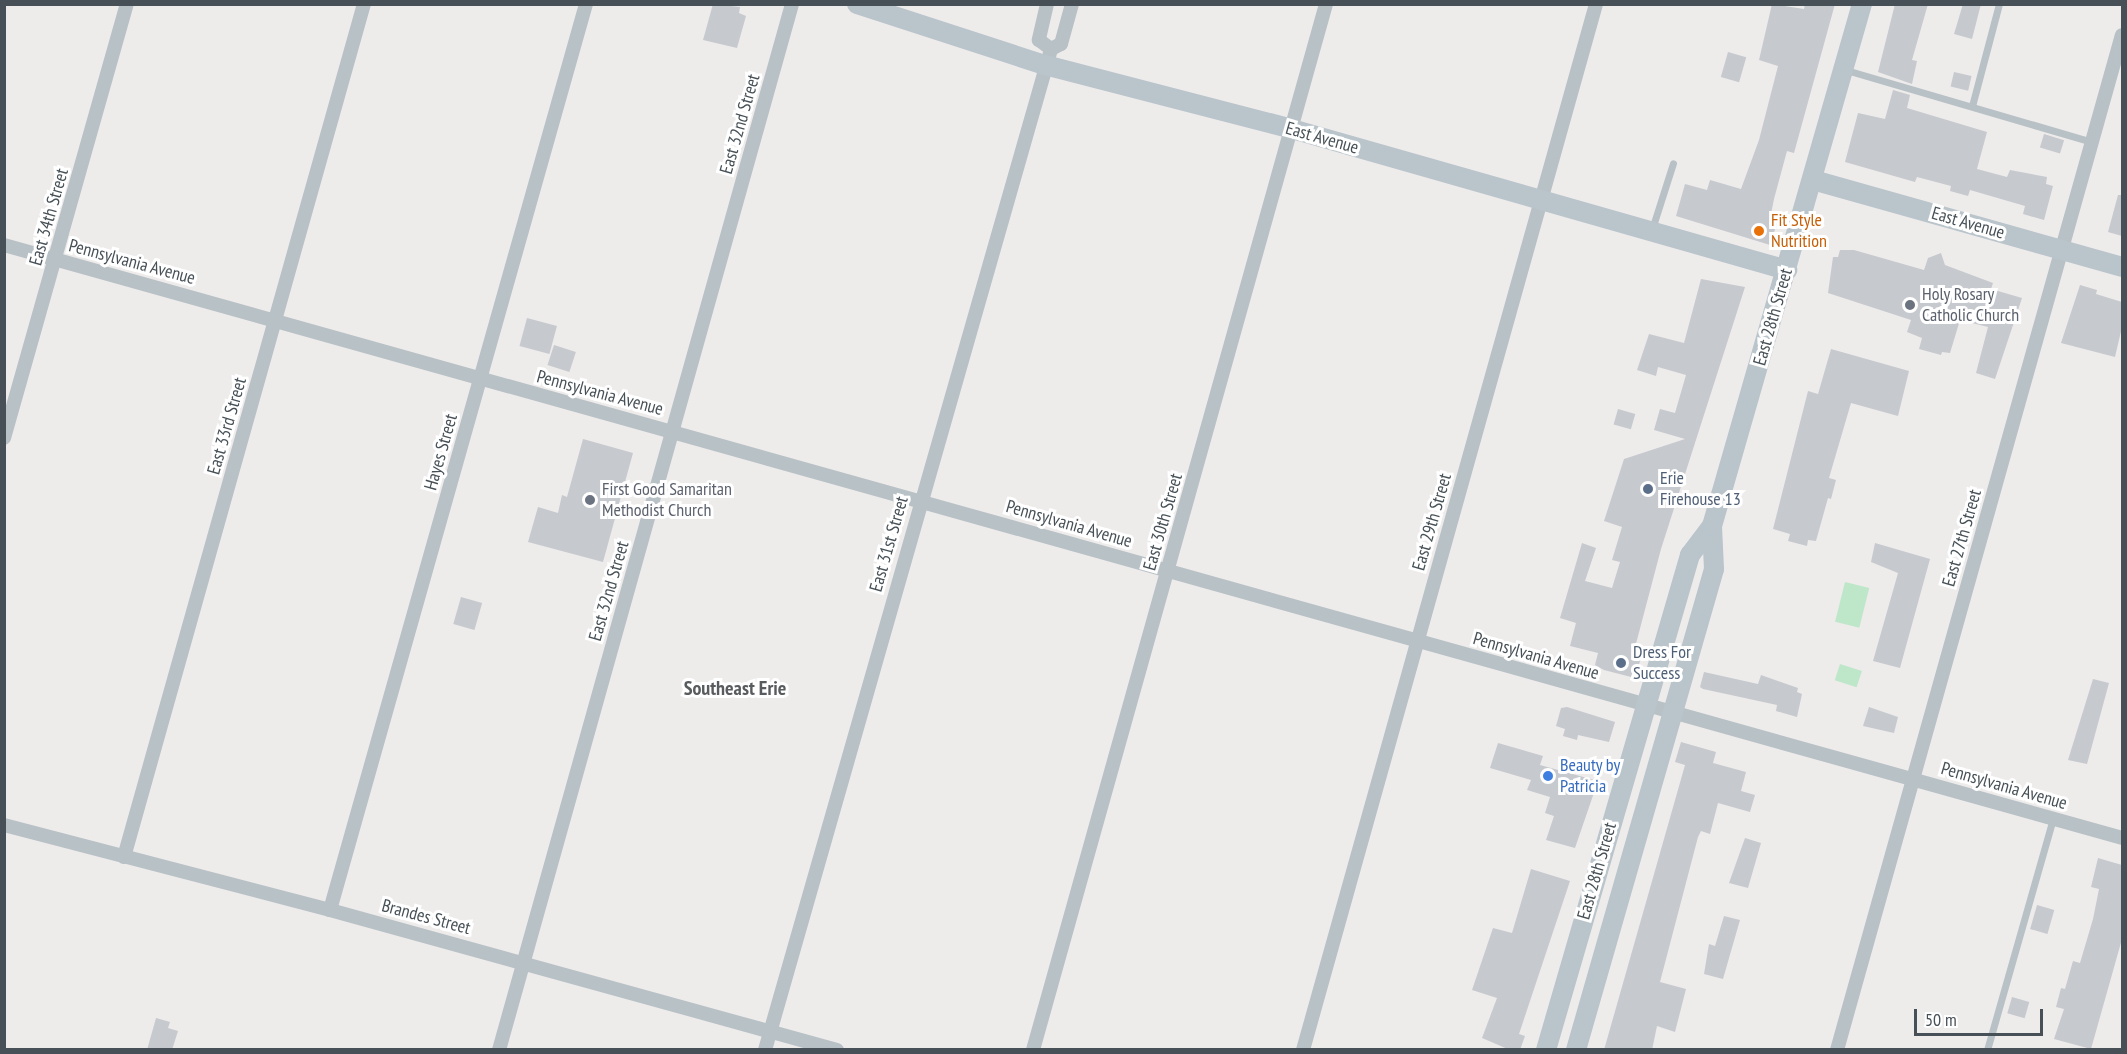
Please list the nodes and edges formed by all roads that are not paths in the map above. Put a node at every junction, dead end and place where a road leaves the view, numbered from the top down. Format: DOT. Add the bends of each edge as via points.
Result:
graph roads {
  1 [pos="127,4"];
  2 [pos="364,4"];
  3 [pos="586,4"];
  4 [pos="792,4"];
  5 [pos="857,4"];
  6 [pos="1047,4"];
  7 [pos="1072,4"];
  8 [pos="1326,4"];
  9 [pos="1596,4"];
  10 [pos="1862,4"];
  11 [pos="1999,4"];
  12 [pos="2122,35"];
  13 [pos="1048,57"];
  14 [pos="1844,69"];
  15 [pos="1972,106"];
  16 [pos="1292,129"];
  17 [pos="2092,142"];
  18 [pos="1673,163"];
  19 [pos="1813,180"];
  20 [pos="1541,200"];
  21 [pos="1651,232"];
  22 [pos="4,245"];
  23 [pos="2062,250"];
  24 [pos="55,260"];
  25 [pos="2122,267"];
  26 [pos="1787,270"];
  27 [pos="276,320"];
  28 [pos="480,378"];
  29 [pos="672,432"];
  30 [pos="4,438"];
  31 [pos="921,499"];
  32 [pos="1712,525"];
  33 [pos="1167,572"];
  34 [pos="1418,641"];
  35 [pos="1646,705"];
  36 [pos="1673,712"];
  37 [pos="1913,780"];
  38 [pos="2053,819"];
  39 [pos="4,825"];
  40 [pos="2122,838"];
  41 [pos="124,857"];
  42 [pos="330,910"];
  43 [pos="523,963"];
  44 [pos="770,1031"];
  45 [pos="499,1050"];
  46 [pos="765,1050"];
  47 [pos="837,1050"];
  48 [pos="1034,1050"];
  49 [pos="1303,1050"];
  50 [pos="1546,1050"];
  51 [pos="1576,1050"];
  52 [pos="1837,1050"];
  53 [pos="1987,1050"];
  1 -- 24 [label="street, East 34th Street"];
  2 -- 27 [label="street, East 33rd Street"];
  3 -- 28 [label="street, Hayes Street"];
  4 -- 29 [label="street, East 32nd Street"];
  5 -- 13 [label="street, East Avenue"];
  6 -- 13 [label="street" via="1039,40"];
  7 -- 13 [label="street, East 31st Street" via="1061,44"];
  8 -- 16 [label="street, East 30th Street"];
  9 -- 20 [label="street, East 29th Street"];
  10 -- 14 [label="street, East 28th Street"];
  11 -- 15 [label="lane"];
  12 -- 17 [label="street, East 27th Street"];
  13 -- 16 [label="street, East Avenue"];
  13 -- 31 [label="street, East 31st Street"];
  14 -- 15 [label="lane"];
  14 -- 19 [label="street, East 28th Street"];
  15 -- 17 [label="lane"];
  16 -- 20 [label="street, East Avenue"];
  16 -- 33 [label="street, East 30th Street"];
  17 -- 23 [label="street, East 27th Street"];
  18 -- 21 [label="lane"];
  19 -- 23 [label="street, East Avenue"];
  19 -- 26 [label="street, East 28th Street"];
  20 -- 21 [label="street, East Avenue"];
  20 -- 34 [label="street, East 29th Street"];
  21 -- 26 [label="street, East Avenue"];
  22 -- 24 [label="street, Pennsylvania Avenue"];
  23 -- 25 [label="street, East Avenue"];
  23 -- 37 [label="street, East 27th Street"];
  24 -- 27 [label="street, Pennsylvania Avenue"];
  24 -- 30 [label="street, East 34th Street"];
  26 -- 32 [label="street, East 28th Street"];
  27 -- 28 [label="street, Pennsylvania Avenue"];
  27 -- 41 [label="street, East 33rd Street"];
  28 -- 29 [label="street, Pennsylvania Avenue"];
  28 -- 42 [label="street, Hayes Street"];
  29 -- 31 [label="street, Pennsylvania Avenue"];
  29 -- 43 [label="street, East 32nd Street"];
  31 -- 33 [label="street, Pennsylvania Avenue"];
  31 -- 44 [label="street, East 31st Street"];
  32 -- 35 [label="street, East 28th Street" via="1690,555"];
  32 -- 36 [label="street, East 28th Street" via="1714,569"];
  33 -- 34 [label="street, Pennsylvania Avenue"];
  33 -- 48 [label="street, East 30th Street"];
  34 -- 35 [label="street, Pennsylvania Avenue"];
  34 -- 49 [label="street, East 29th Street"];
  35 -- 36 [label="street, Pennsylvania Avenue"];
  35 -- 50 [label="street, East 28th Street"];
  36 -- 37 [label="street, Pennsylvania Avenue"];
  36 -- 51 [label="street, East 28th Street"];
  37 -- 38 [label="street, Pennsylvania Avenue"];
  37 -- 52 [label="street, East 27th Street"];
  38 -- 40 [label="street, Pennsylvania Avenue"];
  38 -- 53 [label="lane"];
  39 -- 41 [label="street, Brandes Street"];
  41 -- 42 [label="street, Brandes Street"];
  42 -- 43 [label="street, Brandes Street"];
  43 -- 44 [label="street, Brandes Street"];
  43 -- 45 [label="street, East 32nd Street"];
  44 -- 46 [label="street, East 31st Street"];
  44 -- 47 [label="street, Brandes Street"];
}
